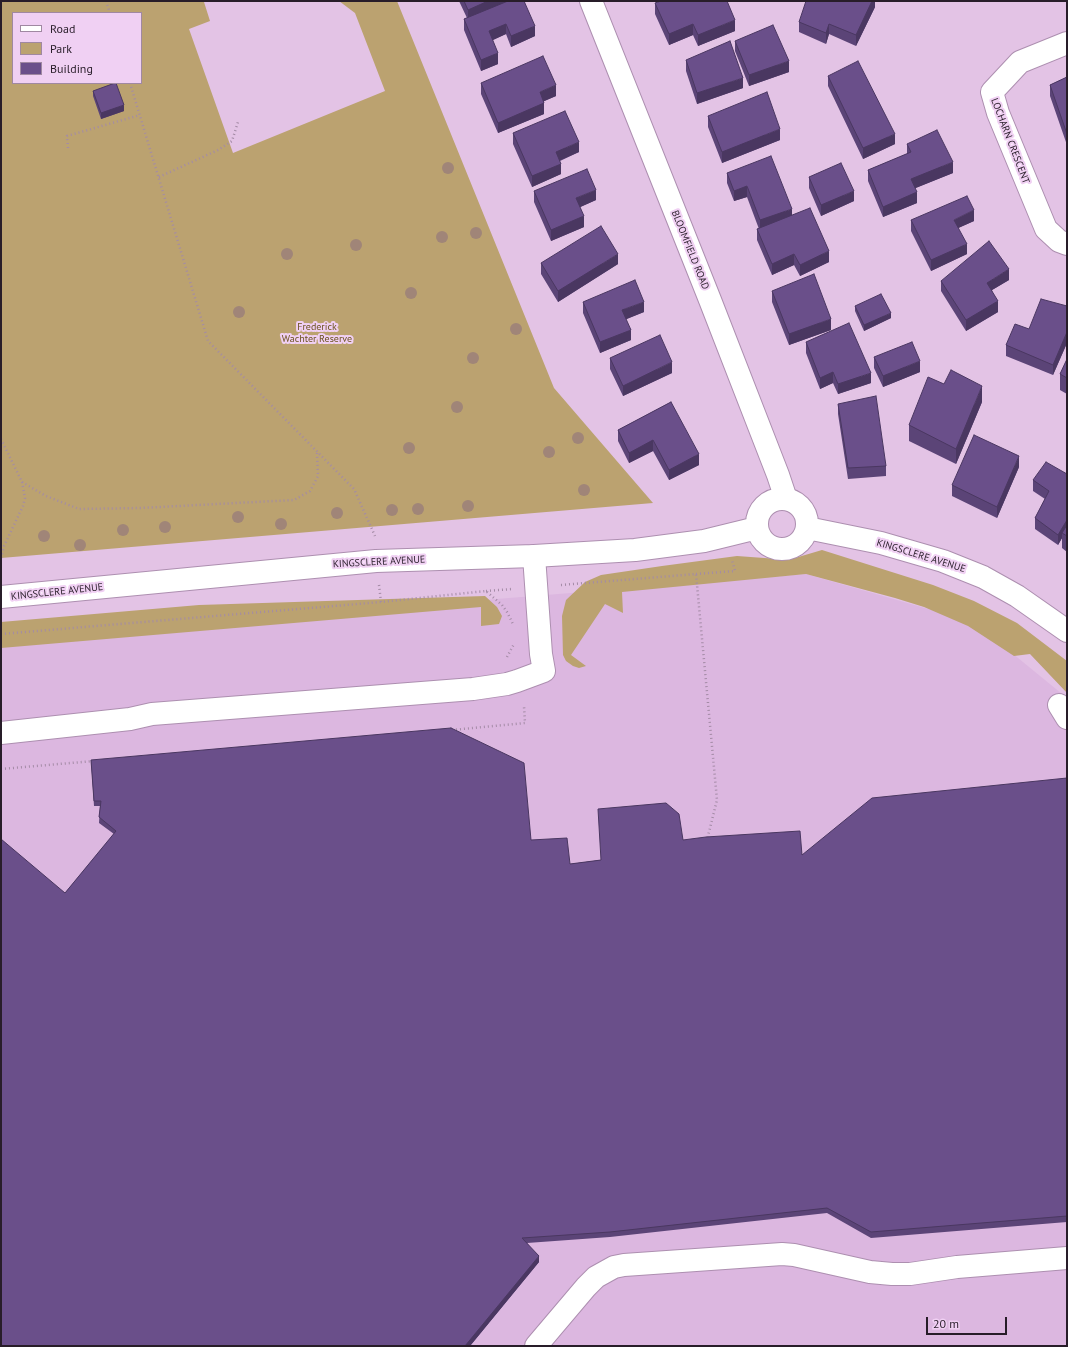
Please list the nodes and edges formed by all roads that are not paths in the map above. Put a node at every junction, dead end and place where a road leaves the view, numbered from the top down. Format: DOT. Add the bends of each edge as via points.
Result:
graph roads {
  1 [pos="591,1"];
  2 [pos="1067,43"];
  3 [pos="1067,244"];
  4 [pos="786,500"];
  5 [pos="757,528"];
  6 [pos="807,528"];
  7 [pos="534,556"];
  8 [pos="1,597"];
  9 [pos="1067,631"];
  10 [pos="1,733"];
  11 [pos="1067,1258"];
  12 [pos="536,1346"];
  1 -- 4 [label="main road, BLOOMFIELD ROAD" via="713,307"];
  2 -- 3 [label="main road, LOCHARN CRESCENT" via="1020,62 992,92 998,113 1046,229 1059,241"];
  4 -- 5 [label="main road" via="773,501 762,509"];
  4 -- 6 [label="main road" via="792,501 802,509"];
  5 -- 6 [label="main road" via="762,540 779,549 798,544"];
  5 -- 7 [label="main road, KINGSCLERE AVENUE" via="704,541 635,550"];
  6 -- 9 [label="main road, KINGSCLERE AVENUE" via="881,543 936,559 982,577 1017,596"];
  7 -- 8 [label="main road, KINGSCLERE AVENUE" via="376,561"];
  7 -- 10 [label="main road" via="544,671 507,684 473,689 152,714 130,720"];
  11 -- 12 [label="main road" via="957,1267 910,1274 870,1272 782,1254 624,1265 614,1267 596,1278"];
}
